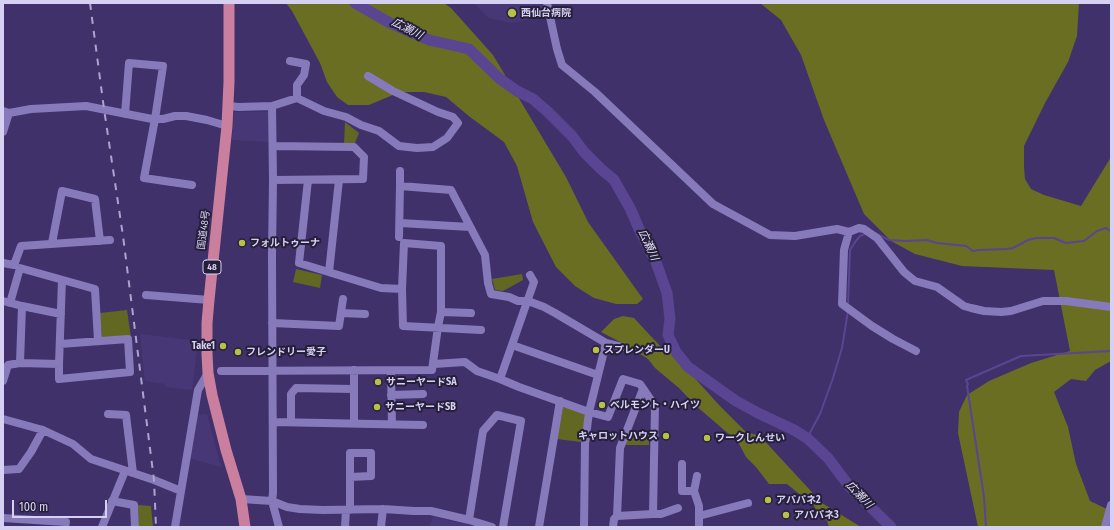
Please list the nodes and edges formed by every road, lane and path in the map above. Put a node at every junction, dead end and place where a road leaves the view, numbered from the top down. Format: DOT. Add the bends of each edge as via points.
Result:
graph roads {
  1 [pos="229,3"];
  2 [pos="547,3"];
  3 [pos="290,61"];
  4 [pos="368,76"];
  5 [pos="297,98"];
  6 [pos="228,106"];
  7 [pos="272,106"];
  8 [pos="6,112"];
  9 [pos="126,114"];
  10 [pos="155,119"];
  11 [pos="227,126"];
  12 [pos="3,132"];
  13 [pos="273,146"];
  14 [pos="400,171"];
  15 [pos="273,180"];
  16 [pos="308,180"];
  17 [pos="339,180"];
  18 [pos="192,185"];
  19 [pos="400,186"];
  20 [pos="400,223"];
  21 [pos="470,227"];
  22 [pos="849,232"];
  23 [pos="400,237"];
  24 [pos="110,240"];
  25 [pos="100,241"];
  26 [pos="52,243"];
  27 [pos="3,263"];
  28 [pos="329,272"];
  29 [pos="530,275"];
  30 [pos="62,280"];
  31 [pos="402,289"];
  32 [pos="146,295"];
  33 [pos="343,299"];
  34 [pos="209,300"];
  35 [pos="528,301"];
  36 [pos="7,302"];
  37 [pos="22,306"];
  38 [pos="1111,307"];
  39 [pos="341,312"];
  40 [pos="441,312"];
  41 [pos="471,313"];
  42 [pos="61,314"];
  43 [pos="365,314"];
  44 [pos="272,323"];
  45 [pos="438,327"];
  46 [pos="481,330"];
  47 [pos="98,341"];
  48 [pos="606,343"];
  49 [pos="60,344"];
  50 [pos="512,345"];
  51 [pos="622,347"];
  52 [pos="916,351"];
  53 [pos="20,363"];
  54 [pos="59,364"];
  55 [pos="434,364"];
  56 [pos="272,370"];
  57 [pos="354,370"];
  58 [pos="221,371"];
  59 [pos="208,373"];
  60 [pos="391,373"];
  61 [pos="598,375"];
  62 [pos="500,378"];
  63 [pos="3,381"];
  64 [pos="353,389"];
  65 [pos="643,389"];
  66 [pos="423,394"];
  67 [pos="392,395"];
  68 [pos="560,401"];
  69 [pos="589,412"];
  70 [pos="108,414"];
  71 [pos="3,419"];
  72 [pos="273,422"];
  73 [pos="291,422"];
  74 [pos="354,424"];
  75 [pos="392,424"];
  76 [pos="424,425"];
  77 [pos="43,430"];
  78 [pos="682,464"];
  79 [pos="3,470"];
  80 [pos="129,472"];
  81 [pos="697,476"];
  82 [pos="350,477"];
  83 [pos="181,491"];
  84 [pos="694,491"];
  85 [pos="241,499"];
  86 [pos="112,501"];
  87 [pos="272,501"];
  88 [pos="748,503"];
  89 [pos="1111,505"];
  90 [pos="678,508"];
  91 [pos="383,509"];
  92 [pos="348,510"];
  93 [pos="653,514"];
  94 [pos="617,516"];
  95 [pos="699,516"];
  96 [pos="3,518"];
  97 [pos="469,520"];
  98 [pos="64,527"];
  99 [pos="102,527"];
  100 [pos="135,527"];
  101 [pos="175,527"];
  102 [pos="246,527"];
  103 [pos="279,527"];
  104 [pos="345,527"];
  105 [pos="381,527"];
  106 [pos="492,527"];
  107 [pos="503,527"];
  108 [pos="539,527"];
  109 [pos="584,527"];
  110 [pos="613,527"];
  111 [pos="699,527"];
  112 [pos="1105,527"];
  1 -- 6 [label="highway, 国道48号 / 48"];
  2 -- 22 [label="street" via="562,65 596,92 713,204 770,235 795,236 837,229"];
  3 -- 5 [label="street" via="306,64 304,75 297,85"];
  4 -- 5 [label="street" via="393,91 453,117 458,123 447,138 433,147 399,146 379,131"];
  5 -- 7 [label="street"];
  6 -- 7 [label="street"];
  6 -- 11 [label="highway, 国道48号 / 48"];
  7 -- 13 [label="street"];
  8 -- 9 [label="street" via="86,106"];
  8 -- 12 [label="street"];
  9 -- 10 [label="street"];
  9 -- 10 [label="street" via="129,62 163,66"];
  10 -- 11 [label="street" via="186,116"];
  10 -- 18 [label="street" via="144,178"];
  11 -- 34 [label="highway, 国道48号 / 48"];
  13 -- 15 [label="street"];
  13 -- 17 [label="street" via="354,147 364,157 363,179"];
  14 -- 19 [label="street"];
  15 -- 16 [label="street"];
  15 -- 44 [label="street"];
  16 -- 17 [label="street"];
  16 -- 28 [label="street" via="299,263"];
  17 -- 28 [label="street"];
  19 -- 20 [label="street"];
  19 -- 21 [label="street" via="451,190"];
  20 -- 21 [label="street"];
  20 -- 23 [label="street"];
  21 -- 35 [label="street" via="485,255 491,294"];
  22 -- 38 [label="street" via="859,228 868,231 884,245 904,272 915,281 937,287 964,306 984,311 1011,312 1043,301 1058,300"];
  22 -- 52 [label="street" via="844,250 842,304 872,326"];
  24 -- 25 [label="street"];
  25 -- 26 [label="street"];
  25 -- 26 [label="street" via="95,199 62,190"];
  26 -- 27 [label="street" via="20,246 14,265"];
  28 -- 31 [label="street" via="381,288"];
  29 -- 35 [label="street" via="534,282"];
  30 -- 36 [label="street" via="20,268"];
  30 -- 42 [label="street"];
  30 -- 47 [label="street" via="95,289"];
  31 -- 40 [label="street" via="404,243 441,246"];
  31 -- 45 [label="street" via="403,326"];
  32 -- 34 [label="street"];
  33 -- 39 [label="street"];
  34 -- 59 [label="highway, 国道48号 / 48"];
  35 -- 48 [label="street" via="555,313"];
  35 -- 50 [label="street"];
  36 -- 37 [label="street"];
  37 -- 42 [label="street"];
  37 -- 53 [label="street"];
  39 -- 43 [label="street"];
  39 -- 44 [label="street" via="339,326"];
  40 -- 41 [label="street"];
  40 -- 45 [label="street"];
  42 -- 49 [label="street"];
  44 -- 56 [label="street"];
  45 -- 46 [label="street"];
  45 -- 55 [label="street"];
  47 -- 49 [label="street"];
  47 -- 54 [label="street" via="128,339 130,372 59,379"];
  48 -- 51 [label="street"];
  48 -- 61 [label="street"];
  49 -- 54 [label="street"];
  50 -- 61 [label="street"];
  50 -- 62 [label="street"];
  53 -- 54 [label="street"];
  53 -- 63 [label="street" via="8,365"];
  55 -- 57 [label="street" via="432,370"];
  55 -- 62 [label="street" via="465,362 478,371"];
  56 -- 57 [label="street"];
  56 -- 58 [label="street"];
  56 -- 72 [label="street"];
  57 -- 64 [label="street"];
  59 -- 83 [label="street" via="198,390"];
  59 -- 85 [label="highway, 国道48号 / 48"];
  60 -- 67 [label="street"];
  61 -- 69 [label="street"];
  62 -- 68 [label="street"];
  64 -- 73 [label="street" via="296,388 291,394"];
  64 -- 74 [label="street"];
  65 -- 69 [label="street" via="640,384 623,379 608,417"];
  65 -- 93 [label="street" via="655,406"];
  65 -- 94 [label="street" via="620,448"];
  66 -- 67 [label="street"];
  67 -- 75 [label="street"];
  68 -- 69 [label="street"];
  68 -- 108 [label="street"];
  69 -- 109 [label="street" via="585,444"];
  70 -- 80 [label="street" via="126,415"];
  71 -- 77 [label="street"];
  72 -- 73 [label="street"];
  72 -- 87 [label="street"];
  73 -- 74 [label="street"];
  74 -- 75 [label="street"];
  75 -- 76 [label="street"];
  77 -- 79 [label="street" via="19,469"];
  77 -- 80 [label="street" via="74,444 91,459"];
  78 -- 84 [label="street" via="682,491"];
  80 -- 83 [label="street"];
  80 -- 86 [label="street"];
  81 -- 84 [label="street"];
  82 -- 92 [label="street"];
  83 -- 101 [label="street"];
  84 -- 95 [label="street"];
  85 -- 87 [label="street"];
  85 -- 102 [label="highway, 国道48号 / 48"];
  86 -- 99 [label="street"];
  86 -- 100 [label="street" via="134,505"];
  87 -- 92 [label="street" via="299,509"];
  87 -- 103 [label="street"];
  88 -- 95 [label="street"];
  89 -- 112 [label="street"];
  90 -- 93 [label="street"];
  91 -- 92 [label="street"];
  91 -- 97 [label="street" via="432,511"];
  91 -- 105 [label="street"];
  92 -- 104 [label="street"];
  93 -- 94 [label="street"];
  94 -- 110 [label="street"];
  95 -- 111 [label="street"];
  96 -- 98 [label="street" via="66,522"];
  97 -- 106 [label="street"];
  97 -- 107 [label="street" via="483,431 497,415 521,421"];
}
